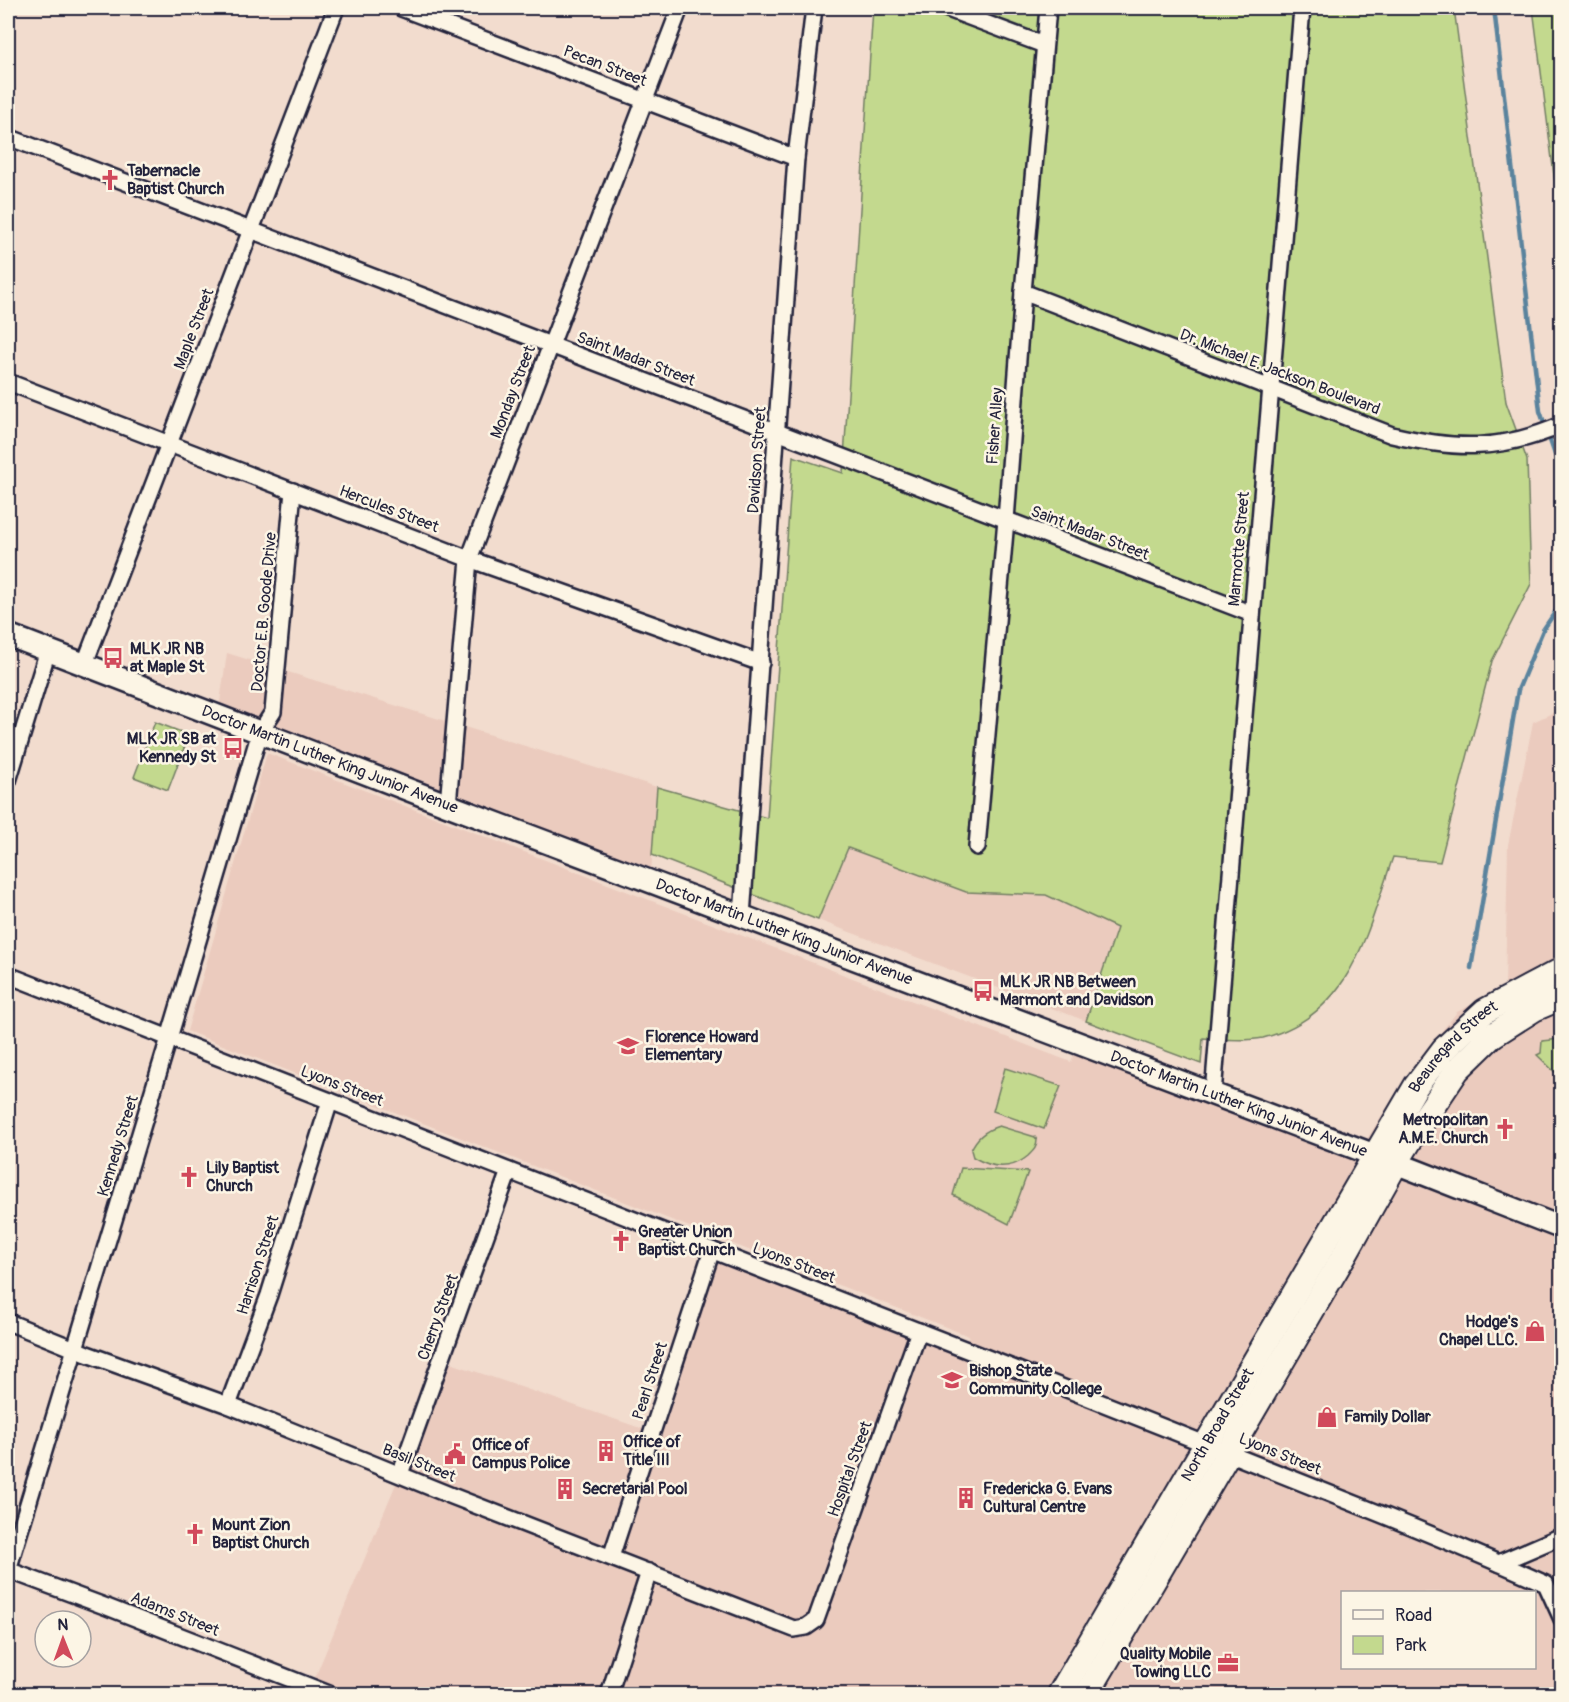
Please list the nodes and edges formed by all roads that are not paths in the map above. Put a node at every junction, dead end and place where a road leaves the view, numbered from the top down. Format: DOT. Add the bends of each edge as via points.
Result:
graph roads {
  1 [pos="336,8"];
  2 [pos="401,8"];
  3 [pos="680,8"];
  4 [pos="814,8"];
  5 [pos="945,8"];
  6 [pos="1048,8"];
  7 [pos="1302,8"];
  8 [pos="1044,45"];
  9 [pos="645,100"];
  10 [pos="8,137"];
  11 [pos="796,158"];
  12 [pos="251,231"];
  13 [pos="1023,292"];
  14 [pos="550,346"];
  15 [pos="8,382"];
  16 [pos="1270,388"];
  17 [pos="1560,426"];
  18 [pos="777,433"];
  19 [pos="169,444"];
  20 [pos="293,491"];
  21 [pos="1006,520"];
  22 [pos="469,559"];
  23 [pos="1252,614"];
  24 [pos="8,635"];
  25 [pos="48,650"];
  26 [pos="85,663"];
  27 [pos="760,663"];
  28 [pos="260,732"];
  29 [pos="8,781"];
  30 [pos="448,805"];
  31 [pos="977,848"];
  32 [pos="742,916"];
  33 [pos="1562,970"];
  34 [pos="8,975"];
  35 [pos="1562,997"];
  36 [pos="169,1038"];
  37 [pos="1213,1094"];
  38 [pos="330,1101"];
  39 [pos="1385,1160"];
  40 [pos="509,1171"];
  41 [pos="1562,1228"];
  42 [pos="712,1250"];
  43 [pos="8,1322"];
  44 [pos="919,1331"];
  45 [pos="75,1349"];
  46 [pos="228,1406"];
  47 [pos="1217,1448"];
  48 [pos="400,1474"];
  49 [pos="1562,1536"];
  50 [pos="610,1557"];
  51 [pos="1499,1563"];
  52 [pos="8,1570"];
  53 [pos="649,1572"];
  54 [pos="1562,1619"];
  55 [pos="816,1620"];
  56 [pos="329,1695"];
  57 [pos="609,1695"];
  58 [pos="1060,1695"];
  59 [pos="1087,1695"];
  1 -- 12 [label="street, Maple Street"];
  2 -- 9 [label="street, Pecan Street"];
  3 -- 9 [label="street, Monday Street"];
  4 -- 11 [label="street, Davidson Street"];
  5 -- 8 [label="street"];
  6 -- 8 [label="street, Fisher Alley"];
  7 -- 16 [label="street, Marmotte Street"];
  8 -- 13 [label="street, Fisher Alley"];
  9 -- 11 [label="street, Pecan Street"];
  9 -- 14 [label="street, Monday Street"];
  10 -- 12 [label="street, Saint Madar Street"];
  11 -- 18 [label="street, Davidson Street"];
  12 -- 14 [label="street, Saint Madar Street"];
  12 -- 19 [label="street, Maple Street"];
  13 -- 16 [label="street, Dr. Michael E. Jackson Boulevard"];
  13 -- 21 [label="street, Fisher Alley"];
  14 -- 18 [label="street, Saint Madar Street"];
  14 -- 22 [label="street, Monday Street"];
  15 -- 19 [label="street, Hercules Street"];
  16 -- 17 [label="street, Dr. Michael E. Jackson Boulevard" via="1392,435 1453,446 1494,445"];
  16 -- 23 [label="street, Marmotte Street"];
  18 -- 21 [label="street, Saint Madar Street"];
  18 -- 27 [label="street, Davidson Street"];
  19 -- 20 [label="street, Hercules Street"];
  19 -- 26 [label="street, Maple Street"];
  20 -- 22 [label="street, Hercules Street"];
  20 -- 28 [label="street, Doctor E.B. Goode Drive" via="273,712"];
  21 -- 23 [label="street, Saint Madar Street"];
  21 -- 31 [label="street, Fisher Alley"];
  22 -- 27 [label="street, Hercules Street"];
  22 -- 30 [label="street, Monday Street"];
  23 -- 37 [label="street, Marmotte Street"];
  24 -- 25 [label="main road, Doctor Martin Luther King Junior Avenue"];
  25 -- 26 [label="main road, Doctor Martin Luther King Junior Avenue"];
  25 -- 29 [label="street"];
  26 -- 28 [label="main road, Doctor Martin Luther King Junior Avenue"];
  27 -- 32 [label="street, Davidson Street"];
  28 -- 30 [label="main road, Doctor Martin Luther King Junior Avenue"];
  28 -- 36 [label="street, Kennedy Street"];
  30 -- 32 [label="main road, Doctor Martin Luther King Junior Avenue"];
  32 -- 37 [label="main road, Doctor Martin Luther King Junior Avenue"];
  33 -- 39 [label="main road, Beauregard Street" via="1485,1011 1444,1049 1416,1086 1393,1127"];
  34 -- 36 [label="street, Lyons Street"];
  35 -- 39 [label="main road, Beauregard Street" via="1493,1035 1456,1070 1412,1137"];
  36 -- 38 [label="street, Lyons Street"];
  36 -- 45 [label="street, Kennedy Street"];
  37 -- 39 [label="main road, Doctor Martin Luther King Junior Avenue"];
  38 -- 40 [label="street, Lyons Street"];
  38 -- 46 [label="street, Harrison Street" via="269,1295"];
  39 -- 41 [label="main road, Doctor Martin Luther King Junior Avenue"];
  39 -- 47 [label="main road, North Broad Street" via="1346,1252"];
  40 -- 42 [label="street, Lyons Street"];
  40 -- 48 [label="street, Cherry Street"];
  42 -- 44 [label="street, Lyons Street"];
  42 -- 50 [label="street, Pearl Street"];
  43 -- 45 [label="street, Basil Street"];
  44 -- 47 [label="street, Lyons Street"];
  44 -- 55 [label="street, Hospital Street"];
  45 -- 46 [label="street, Basil Street"];
  45 -- 52 [label="street, Kennedy Street"];
  46 -- 48 [label="street, Basil Street"];
  47 -- 51 [label="street, Lyons Street"];
  47 -- 58 [label="main road, North Broad Street"];
  47 -- 59 [label="main road, North Broad Street"];
  48 -- 50 [label="street, Basil Street"];
  49 -- 51 [label="street"];
  50 -- 53 [label="street, Basil Street"];
  51 -- 54 [label="street, Lyons Street" via="1546,1584"];
  52 -- 56 [label="street, Adams Street"];
  53 -- 55 [label="street, Basil Street" via="794,1629"];
  53 -- 57 [label="street"];
}
